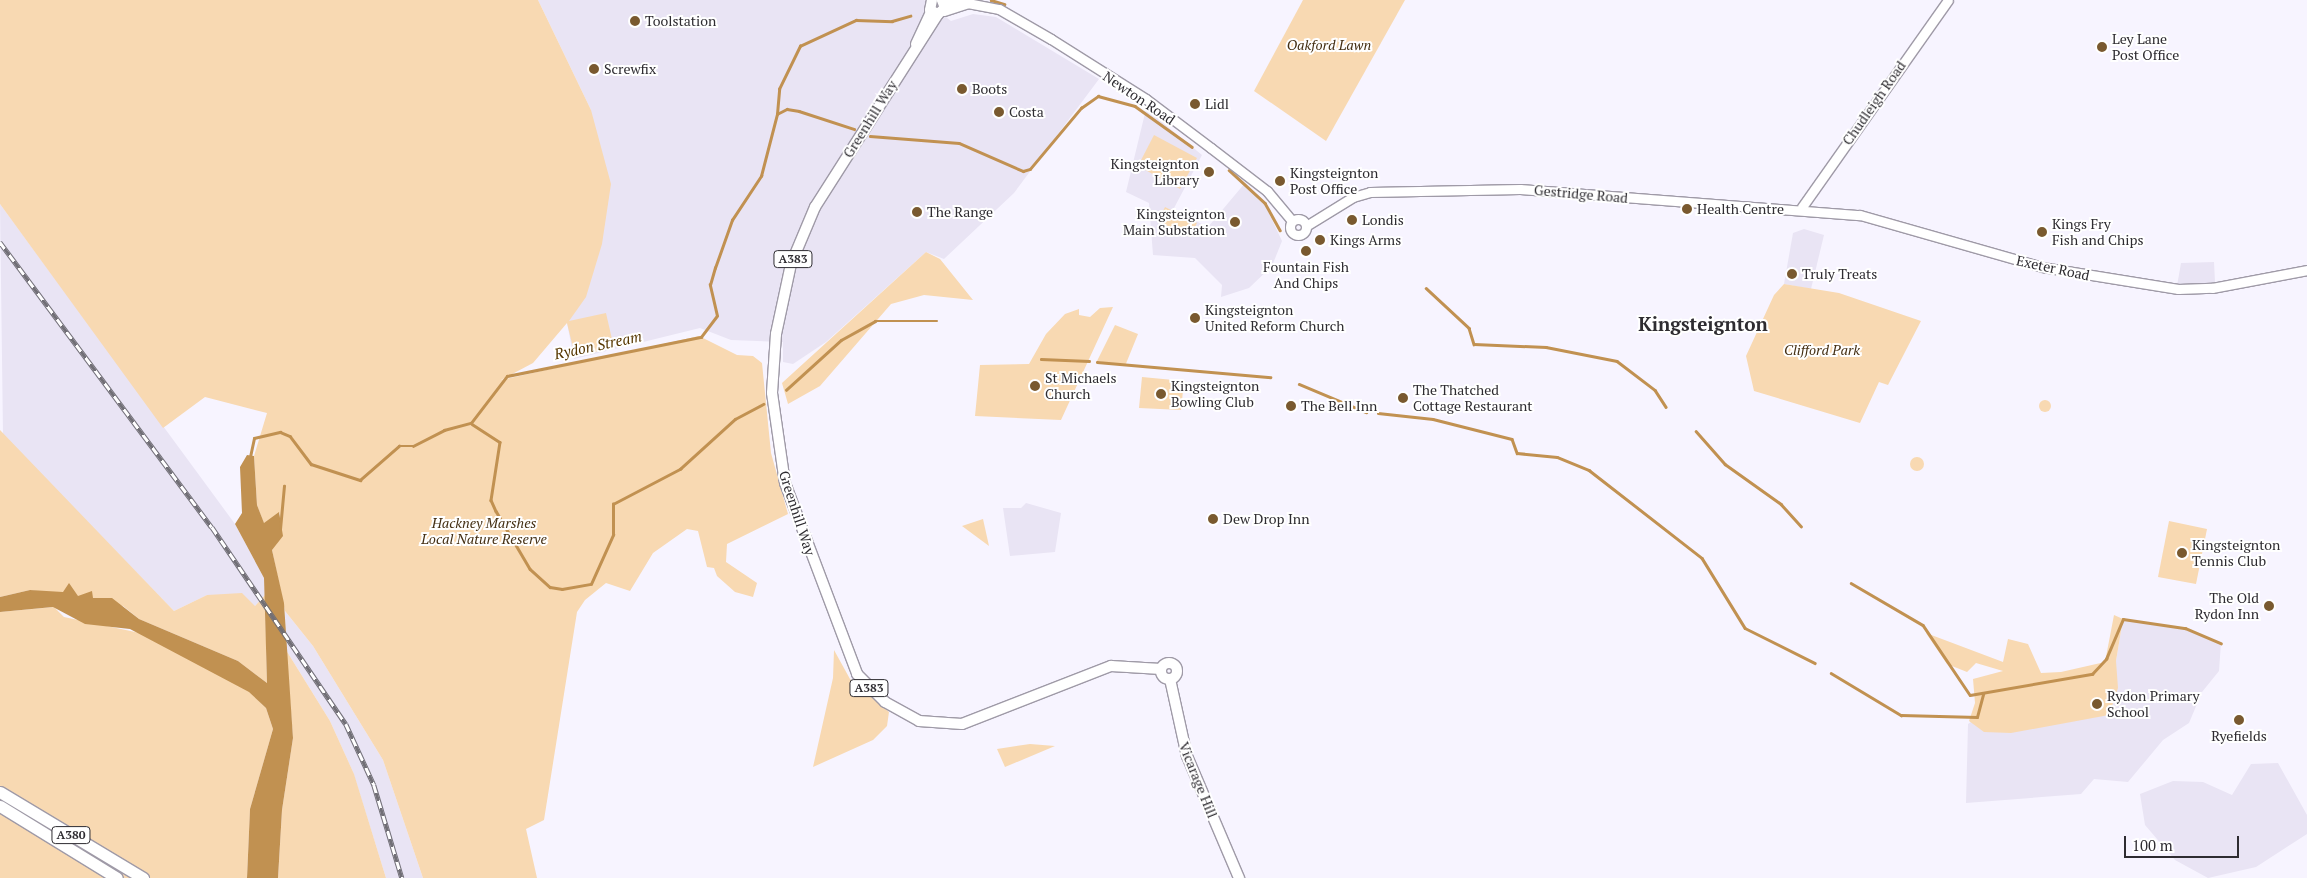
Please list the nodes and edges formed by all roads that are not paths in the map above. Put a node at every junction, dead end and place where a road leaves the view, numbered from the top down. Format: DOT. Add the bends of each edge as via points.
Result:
graph roads {
  1 [pos="1948,0"];
  2 [pos="936,5"];
  3 [pos="1802,207"];
  4 [pos="1292,221"];
  5 [pos="1306,226"];
  6 [pos="2307,270"];
  7 [pos="1161,669"];
  8 [pos="0,792"];
  9 [pos="0,806"];
  10 [pos="117,878"];
  11 [pos="143,878"];
  12 [pos="1239,878"];
  1 -- 3 [label="main road, Chudleigh Road"];
  2 -- 4 [label="main road, Newton Road" via="968,3 1009,14 1146,99 1264,189"];
  2 -- 7 [label="main road, Greenhill Way / A383" via="915,47 812,214 791,264 774,350 774,429 785,482 844,648 857,674 885,702 934,725 962,724 1000,712 1111,666"];
  3 -- 5 [label="main road, Gestridge Road" via="1695,205 1511,188 1359,194"];
  3 -- 6 [label="main road, Exeter Road" via="1860,215 2014,260 2143,286 2212,288"];
  4 -- 5 [label="main road" via="1302,220"];
  4 -- 5 [label="main road" via="1295,234 1302,233"];
  7 -- 12 [label="main road, Vicarage Hill / A383" via="1166,664 1175,666 1176,674 1170,679 1187,756"];
  8 -- 11 [label="highway, A380"];
  9 -- 10 [label="highway, A380"];
}
